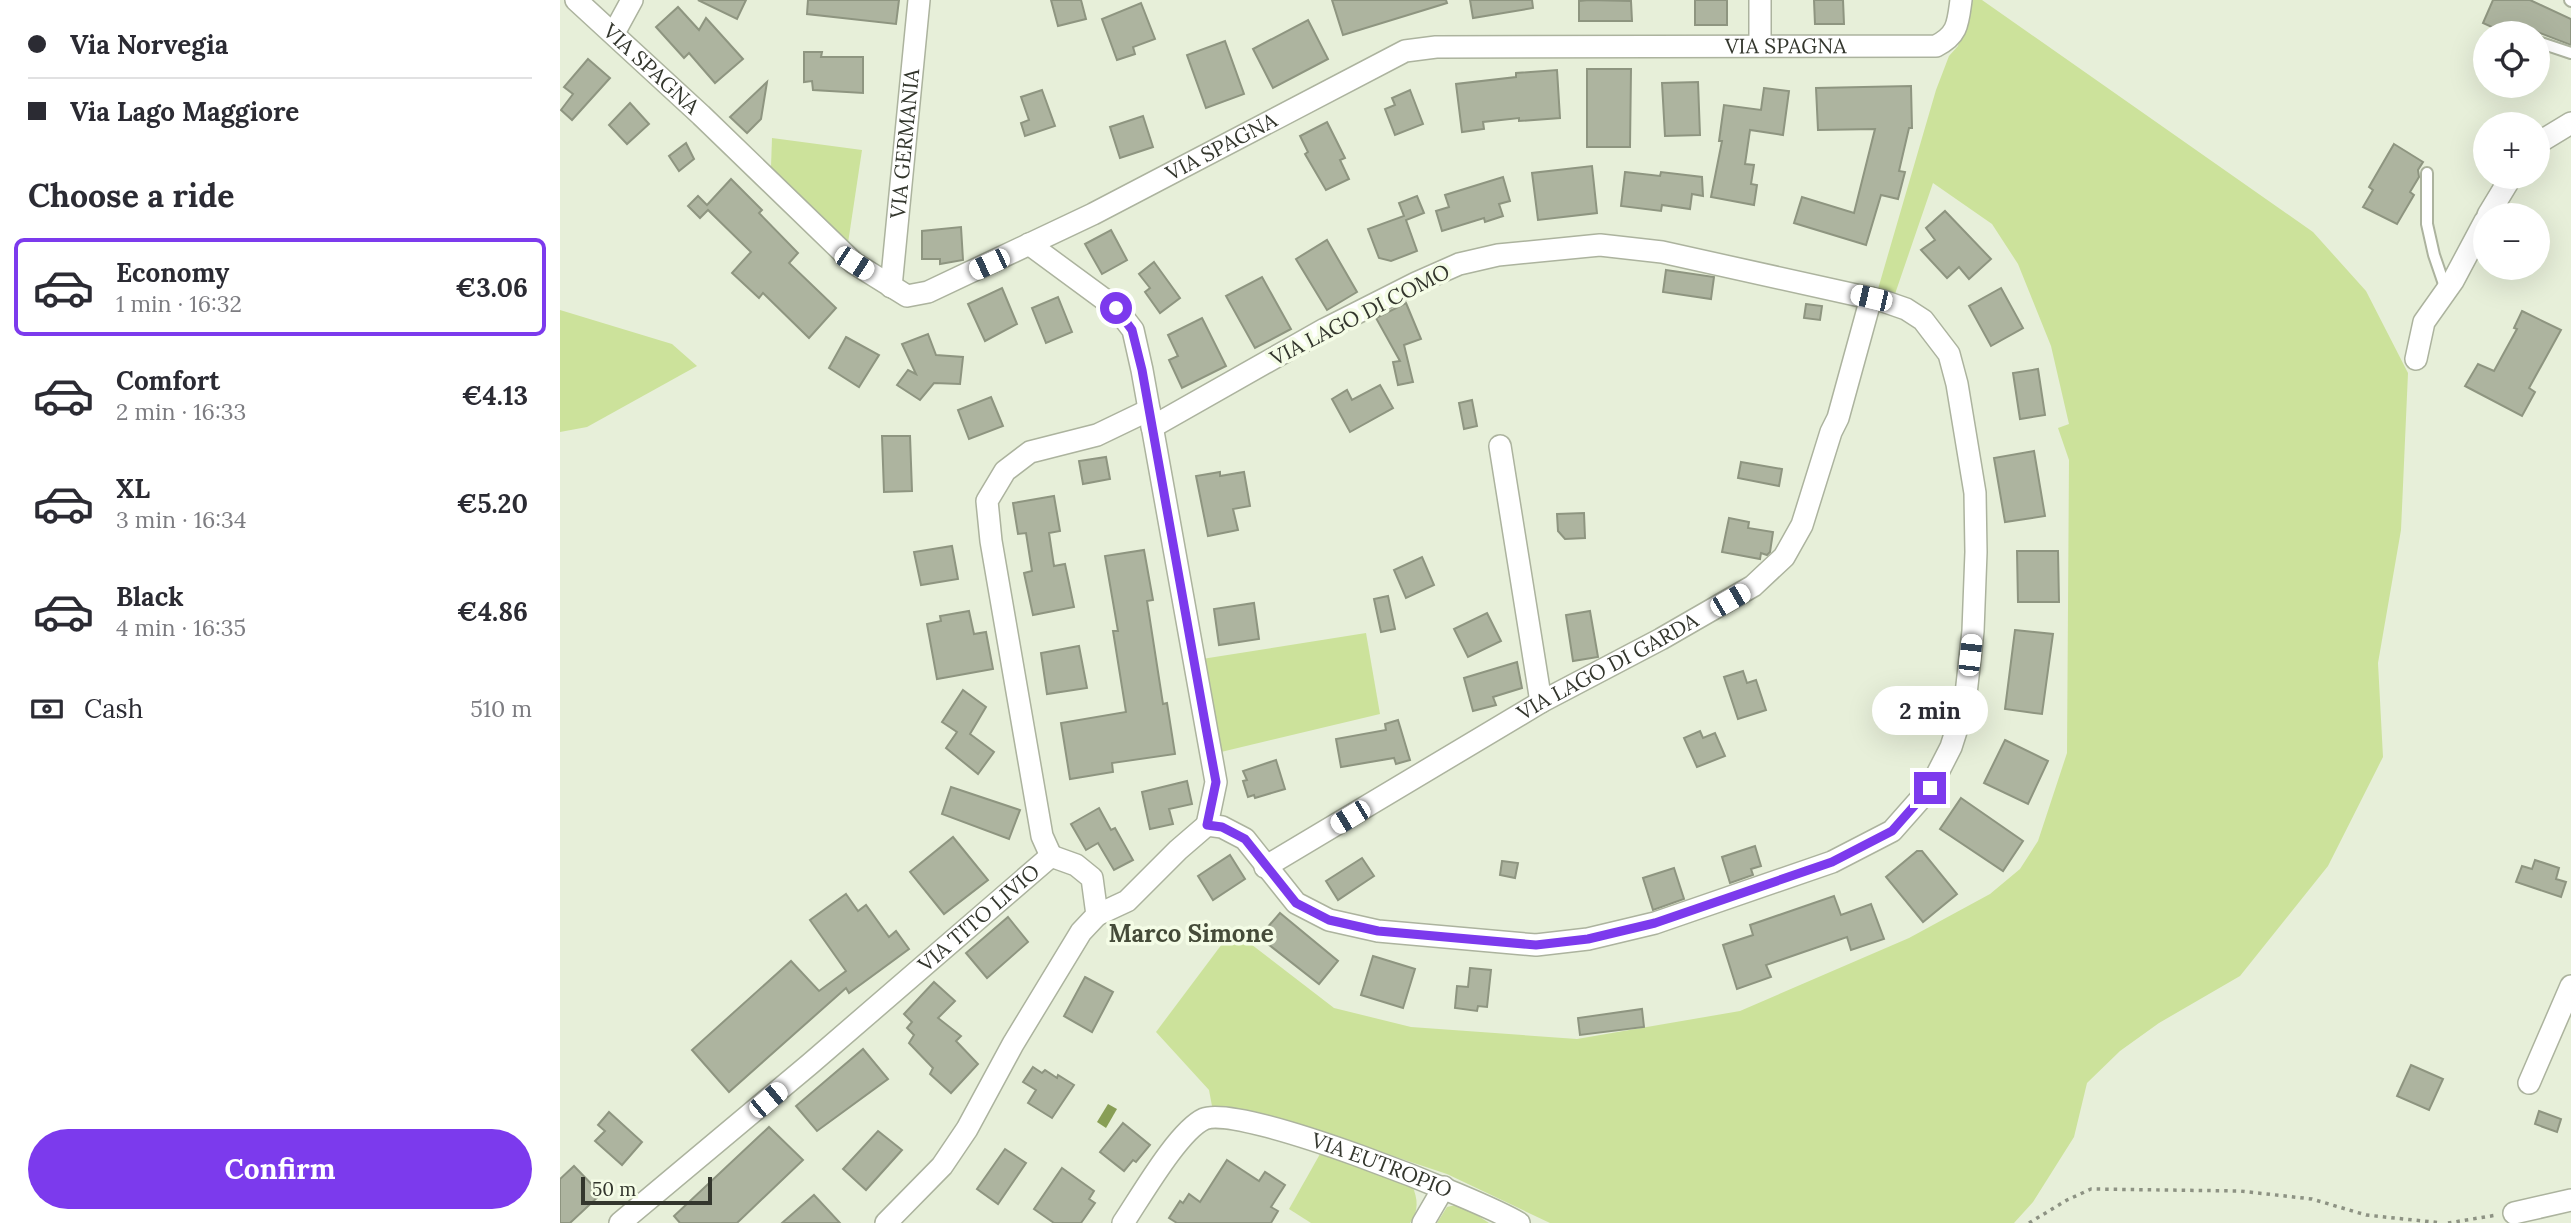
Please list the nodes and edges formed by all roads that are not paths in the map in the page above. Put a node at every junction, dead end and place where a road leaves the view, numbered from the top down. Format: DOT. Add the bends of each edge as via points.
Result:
graph roads {
  1 [pos="576,0"];
  2 [pos="632,0"];
  3 [pos="919,0"];
  4 [pos="1760,0"];
  5 [pos="1961,0"];
  6 [pos="614,33"];
  7 [pos="1760,46"];
  8 [pos="2550,46"];
  9 [pos="2571,53"];
  10 [pos="2571,123"];
  11 [pos="2550,136"];
  12 [pos="2427,173"];
  13 [pos="2473,242"];
  14 [pos="1029,244"];
  15 [pos="891,287"];
  16 [pos="2446,290"];
  17 [pos="1871,298"];
  18 [pos="2416,359"];
  19 [pos="1150,419"];
  20 [pos="1500,446"];
  21 [pos="1542,702"];
  22 [pos="1207,825"];
  23 [pos="1051,856"];
  24 [pos="1265,867"];
  25 [pos="1097,915"];
  26 [pos="2571,986"];
  27 [pos="2529,1083"];
  28 [pos="1444,1187"];
  29 [pos="2571,1200"];
  30 [pos="2514,1213"];
  31 [pos="620,1223"];
  32 [pos="887,1223"];
  33 [pos="1123,1223"];
  34 [pos="1423,1223"];
  35 [pos="1519,1223"];
  1 -- 6 [label="street, VIA SPAGNA"];
  2 -- 6 [label="street"];
  3 -- 15 [label="street, VIA GERMANIA"];
  4 -- 7 [label="street"];
  5 -- 7 [label="street, VIA SPAGNA" via="1950,39 1936,46"];
  6 -- 15 [label="street, VIA SPAGNA" via="854,263"];
  7 -- 14 [label="street, VIA SPAGNA" via="1437,47 1405,51"];
  8 -- 9 [label="lane"];
  10 -- 11 [label="street"];
  12 -- 16 [label="lane" via="2427,225"];
  13 -- 16 [label="street"];
  14 -- 15 [label="street, VIA SPAGNA" via="928,292 907,296"];
  14 -- 19 [label="street" via="1116,308 1132,330"];
  16 -- 18 [label="street" via="2424,322"];
  17 -- 19 [label="street, VIA LAGO DI COMO" via="1662,252 1600,245 1498,255 1459,264 1416,282"];
  17 -- 21 [label="street, VIA LAGO DI GARDA" via="1838,418 1802,525 1784,557 1753,586"];
  17 -- 24 [label="street, VIA LAGO DI COMO" via="1906,309 1923,320 1949,354 1975,494 1973,631 1965,703 1951,747 1930,788 1892,831 1832,862 1655,923 1588,939 1536,945 1378,931 1329,920 1296,903"];
  19 -- 22 [label="street" via="1216,782"];
  19 -- 23 [label="street, VIA LAGO DI COMO" via="1030,452 1005,471 987,501 1042,836"];
  20 -- 21 [label="street"];
  21 -- 24 [label="street, VIA LAGO DI GARDA"];
  22 -- 24 [label="street, VIA LAGO DI COMO" via="1245,839"];
  22 -- 25 [label="street" via="1127,901"];
  23 -- 25 [label="street, VIA TITO LIVIO" via="1076,865 1092,878"];
  23 -- 31 [label="street, VIA TITO LIVIO"];
  25 -- 32 [label="street" via="1081,932 942,1166"];
  26 -- 27 [label="street"];
  28 -- 33 [label="street, VIA EUTROPIO" via="1241,1118 1206,1118 1185,1133"];
  28 -- 34 [label="street"];
  28 -- 35 [label="street, VIA EUTROPIO"];
  29 -- 30 [label="street"];
}
